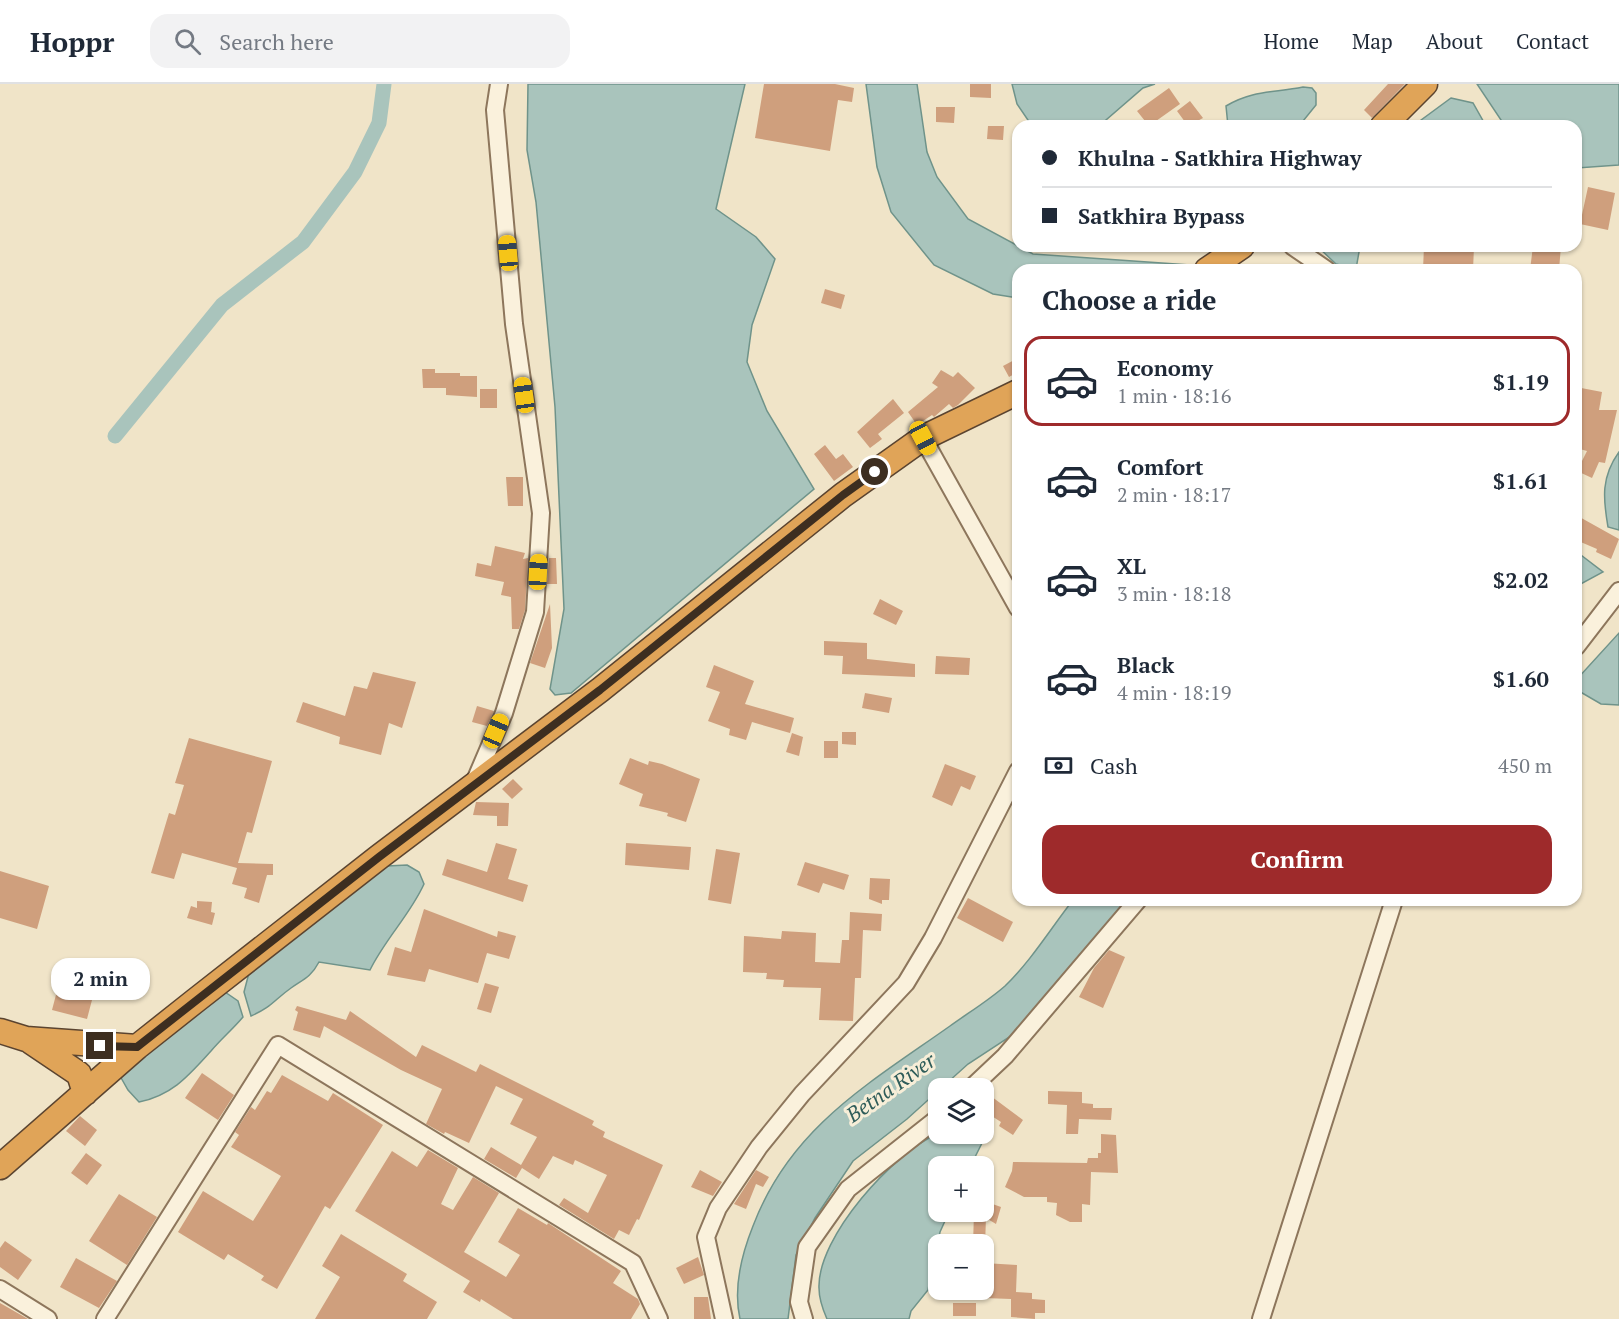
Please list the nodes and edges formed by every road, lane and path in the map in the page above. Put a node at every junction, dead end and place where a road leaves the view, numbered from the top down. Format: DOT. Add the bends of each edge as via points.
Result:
graph roads {
  1 [pos="499,84"];
  2 [pos="1425,84"];
  3 [pos="1389,120"];
  4 [pos="1233,252"];
  5 [pos="1301,252"];
  6 [pos="1216,264"];
  7 [pos="1318,264"];
  8 [pos="1012,395"];
  9 [pos="923,438"];
  10 [pos="1619,591"];
  11 [pos="1012,597"];
  12 [pos="1582,639"];
  13 [pos="1012,783"];
  14 [pos="473,786"];
  15 [pos="1133,906"];
  16 [pos="1392,906"];
  17 [pos="0,1031"];
  18 [pos="26,1038"];
  19 [pos="137,1047"];
  20 [pos="982,1078"];
  21 [pos="85,1093"];
  22 [pos="928,1126"];
  23 [pos="0,1167"];
  24 [pos="0,1289"];
  25 [pos="48,1319"];
  26 [pos="105,1319"];
  27 [pos="659,1319"];
  28 [pos="724,1319"];
  29 [pos="804,1319"];
  30 [pos="1261,1319"];
  1 -- 14 [label="street" via="495,110 514,324 541,513 535,612 504,713"];
  2 -- 3 [label="highway"];
  4 -- 6 [label="highway"];
  5 -- 7 [label="street"];
  8 -- 9 [label="highway"];
  9 -- 11 [label="street"];
  9 -- 14 [label="highway" via="843,495 600,690"];
  10 -- 12 [label="street"];
  13 -- 28 [label="street" via="906,983 802,1094 759,1147 718,1208 706,1237"];
  14 -- 19 [label="highway"];
  15 -- 20 [label="street"];
  16 -- 30 [label="street"];
  17 -- 18 [label="highway"];
  18 -- 19 [label="highway"];
  18 -- 21 [label="highway" via="79,1074"];
  19 -- 21 [label="highway"];
  21 -- 23 [label="highway"];
  22 -- 29 [label="street" via="848,1188 807,1247 799,1302"];
  24 -- 25 [label="street"];
  26 -- 27 [label="street" via="278,1045 633,1263"];
}
